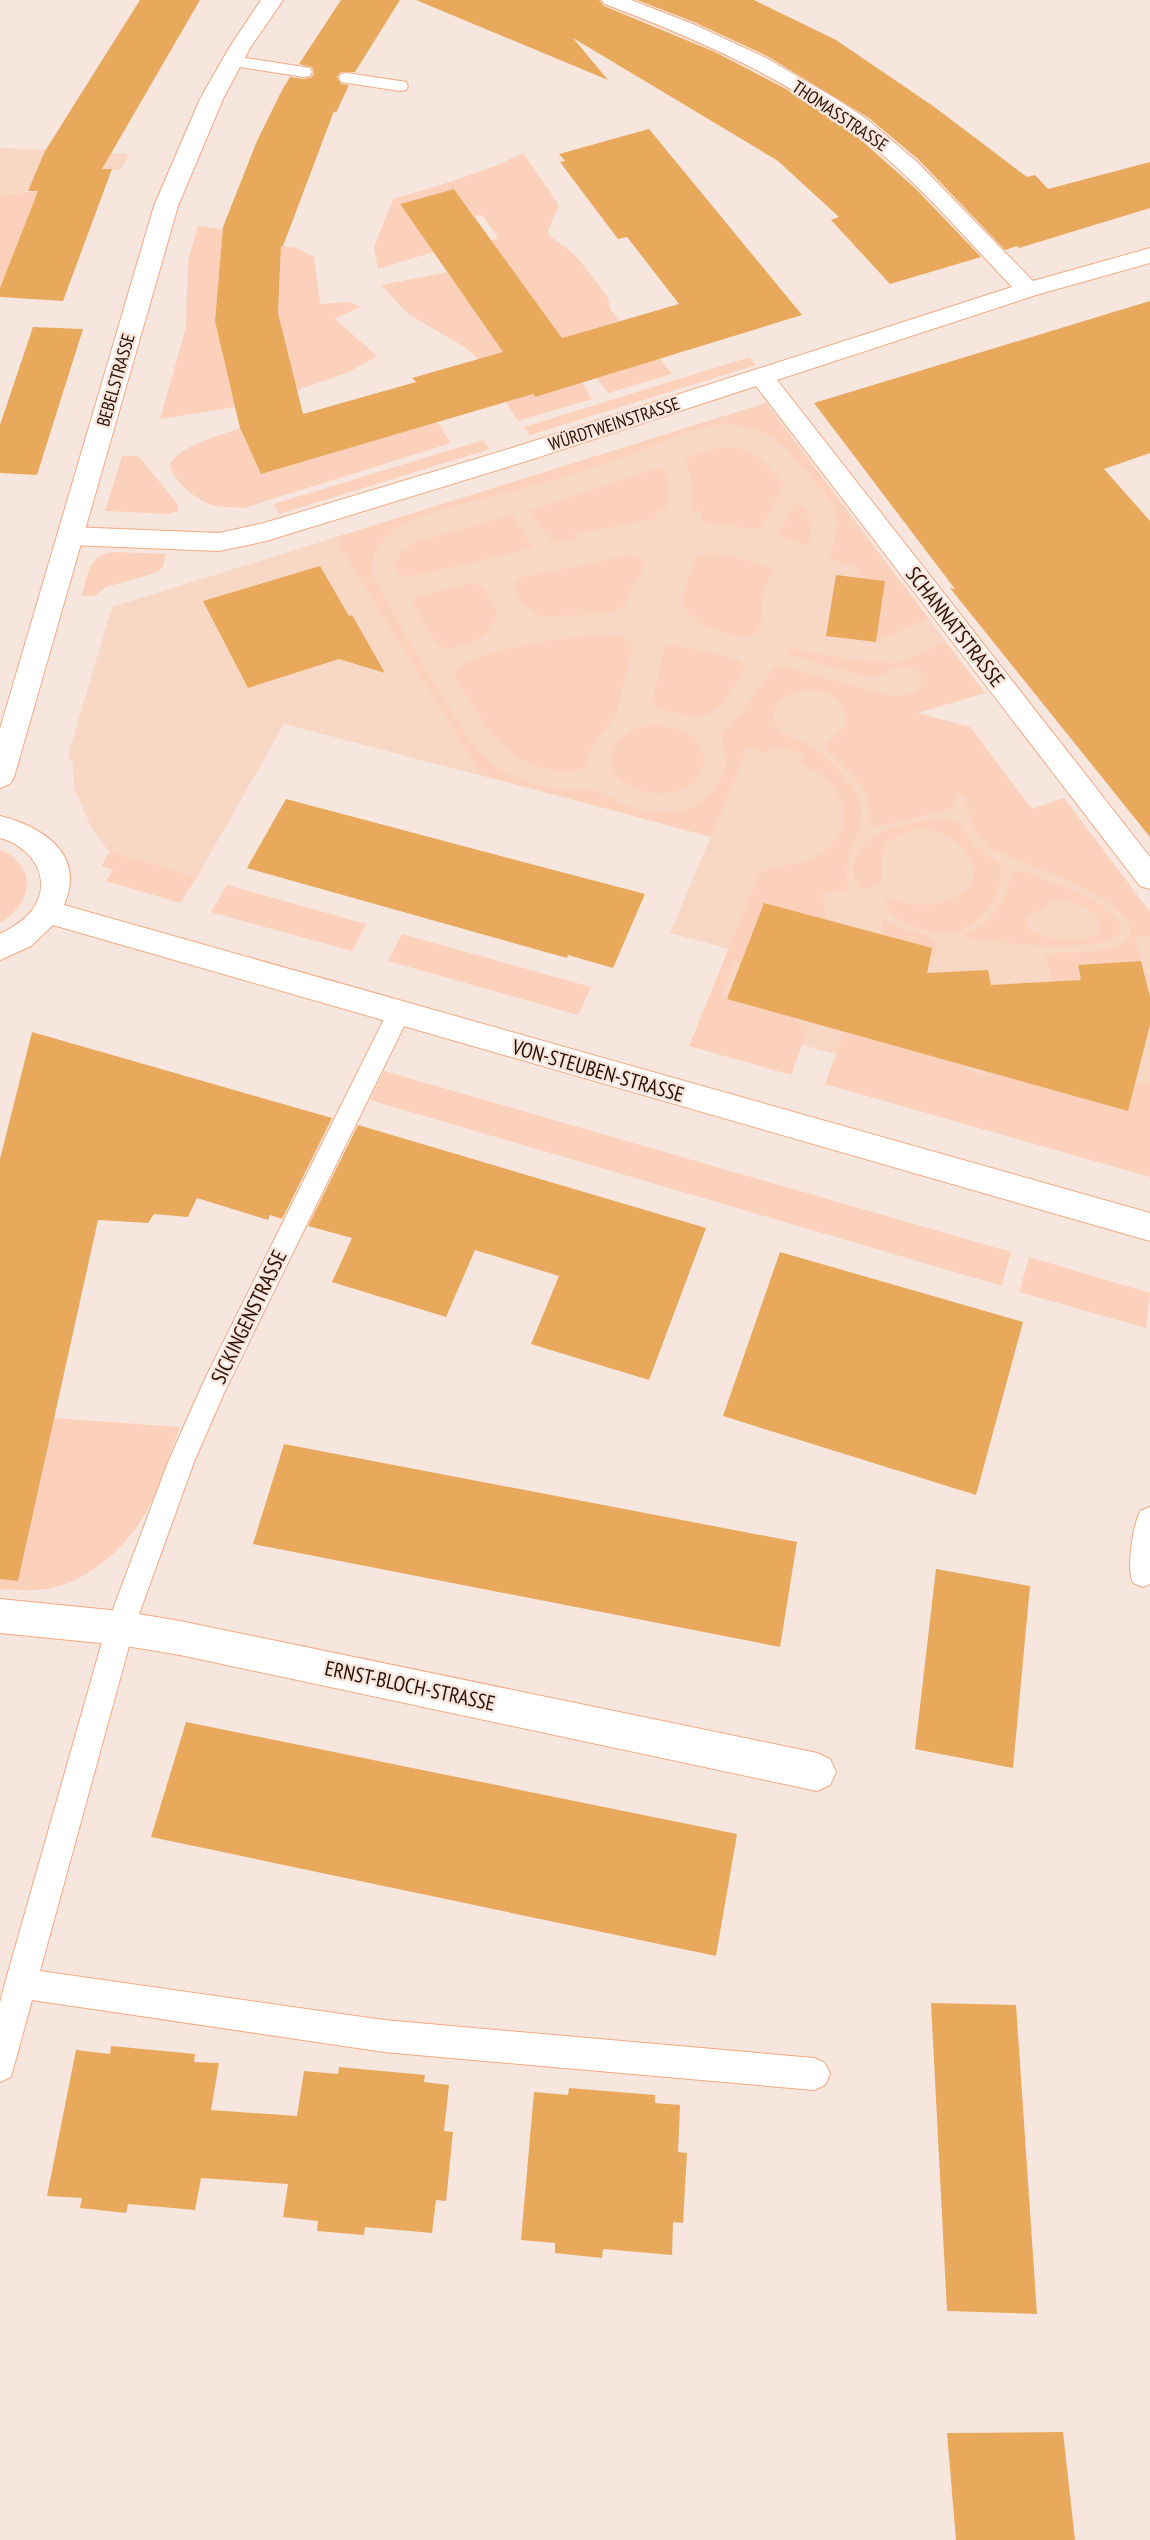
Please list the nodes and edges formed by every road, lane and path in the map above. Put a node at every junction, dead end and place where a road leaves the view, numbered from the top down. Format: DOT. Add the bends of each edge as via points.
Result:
graph roads {
  1 [pos="272,0"];
  2 [pos="612,0"];
  3 [pos="233,61"];
  4 [pos="304,72"];
  5 [pos="347,78"];
  6 [pos="400,86"];
  7 [pos="1150,255"];
  8 [pos="1028,290"];
  9 [pos="761,376"];
  10 [pos="70,536"];
  11 [pos="0,777"];
  12 [pos="0,827"];
  13 [pos="1150,878"];
  14 [pos="47,912"];
  15 [pos="0,948"];
  16 [pos="398,1014"];
  17 [pos="1150,1227"];
  18 [pos="1150,1520"];
  19 [pos="1143,1574"];
  20 [pos="0,1616"];
  21 [pos="120,1628"];
  22 [pos="817,1772"];
  23 [pos="20,1983"];
  24 [pos="0,2067"];
  25 [pos="814,2074"];
  1 -- 3 [label="street, BEBELSTRASSE"];
  2 -- 8 [label="street, THOMASSTRASSE" via="733,51 856,122 930,186"];
  3 -- 4 [label="lane"];
  3 -- 10 [label="street, BEBELSTRASSE" via="192,138 166,206"];
  5 -- 6 [label="lane"];
  7 -- 8 [label="street, WÜRDTWEINSTRASSE"];
  8 -- 9 [label="street, WÜRDTWEINSTRASSE"];
  9 -- 10 [label="street, WÜRDTWEINSTRASSE" via="510,458 257,534 219,542"];
  9 -- 13 [label="street, SCHANNATSTRASSE"];
  10 -- 11 [label="street, BEBELSTRASSE"];
  12 -- 14 [label="street" via="33,839 48,854 56,872 55,892"];
  14 -- 15 [label="street" via="33,928"];
  14 -- 16 [label="street, VON-STEUBEN-STRASSE"];
  16 -- 17 [label="street, VON-STEUBEN-STRASSE"];
  16 -- 21 [label="lane, SICKINGENSTRASSE" via="213,1389 181,1462"];
  18 -- 19 [label="lane"];
  20 -- 21 [label="street, ERNST-BLOCH-STRASSE"];
  21 -- 22 [label="street, ERNST-BLOCH-STRASSE"];
  21 -- 23 [label="lane, SICKINGENSTRASSE"];
  23 -- 24 [label="lane, SICKINGENSTRASSE"];
  23 -- 25 [label="lane" via="384,2036"];
}
